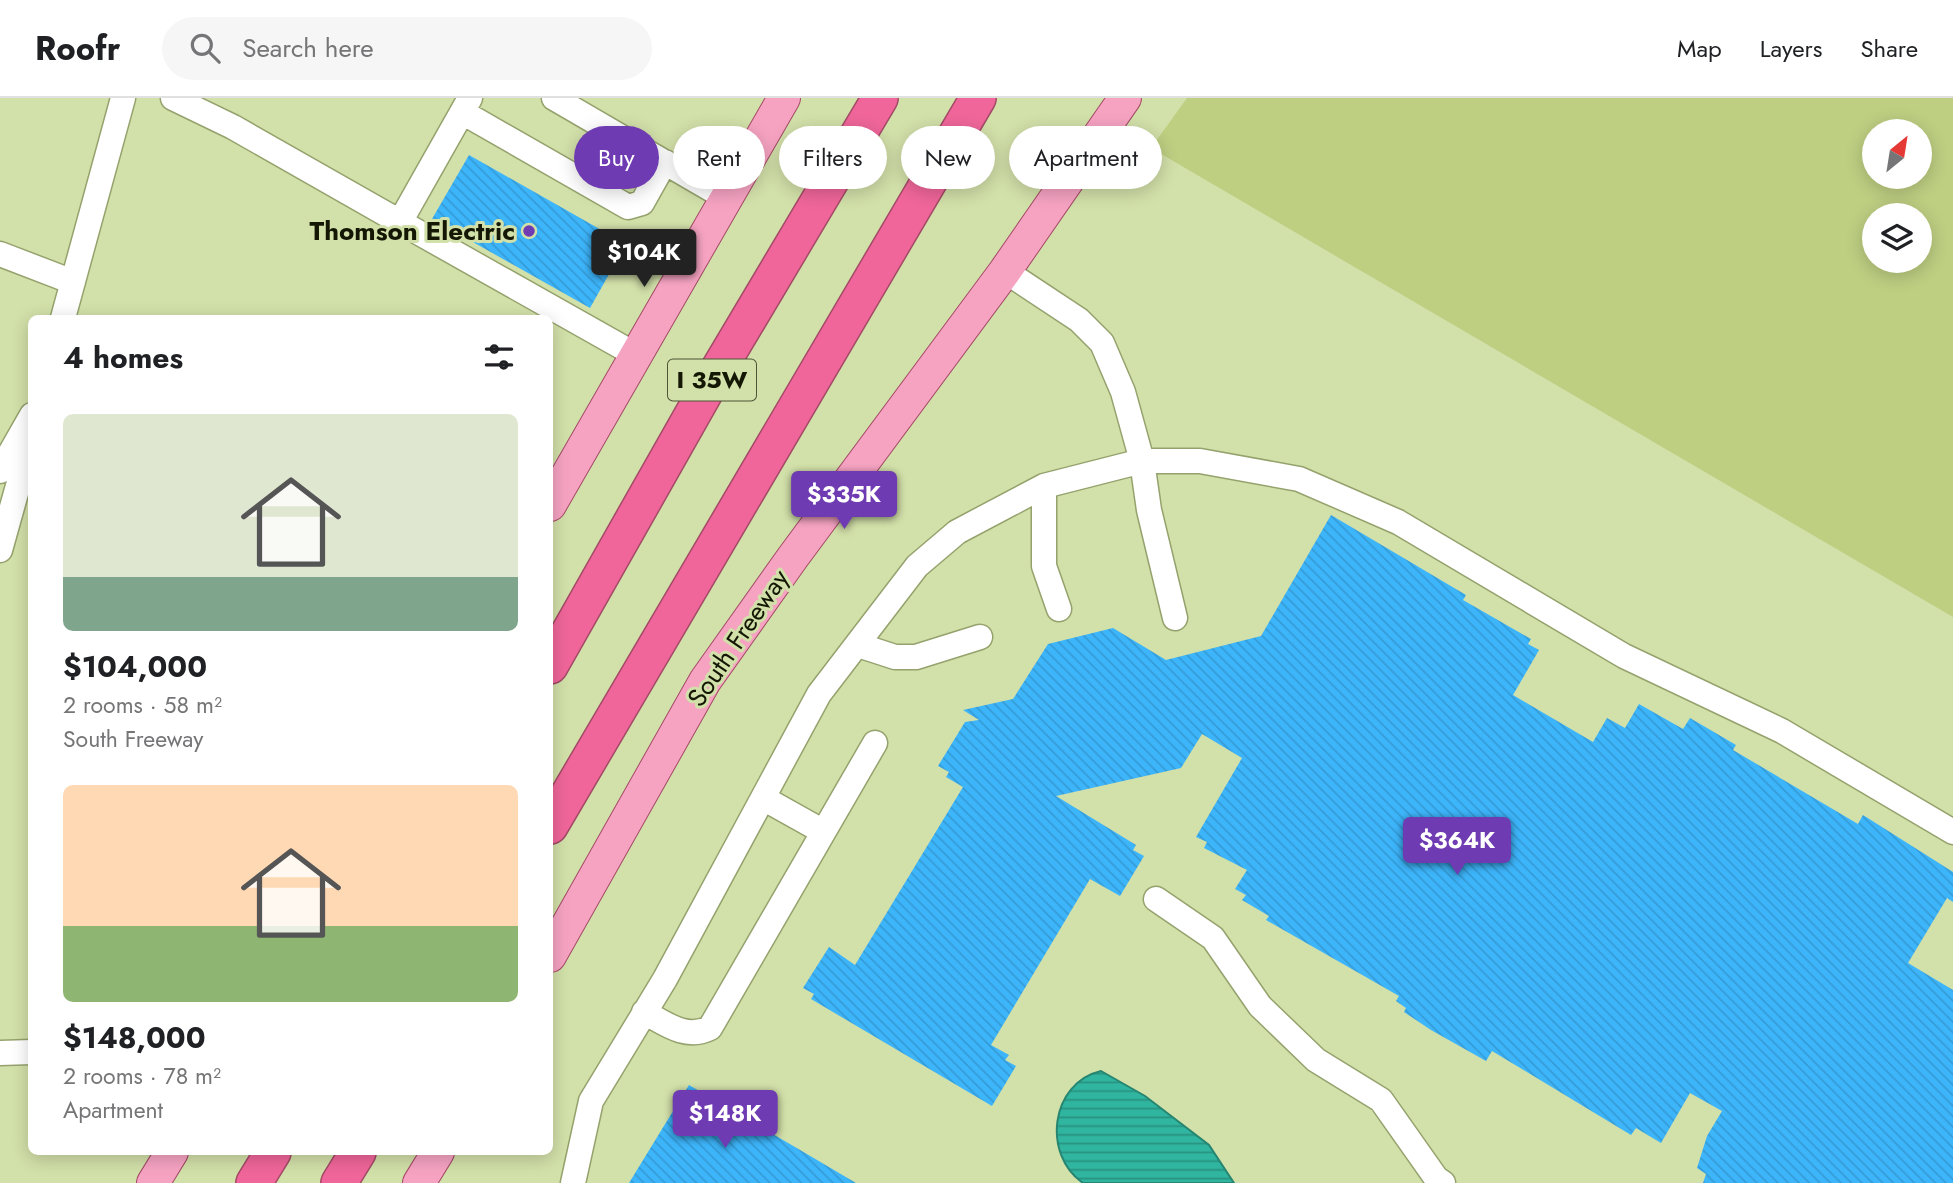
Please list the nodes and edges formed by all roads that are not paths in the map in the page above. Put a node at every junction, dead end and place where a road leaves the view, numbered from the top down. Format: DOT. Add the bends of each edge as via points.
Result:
graph roads {
  1 [pos="123,98"];
  2 [pos="173,98"];
  3 [pos="554,98"];
  4 [pos="784,98"];
  5 [pos="880,98"];
  6 [pos="978,98"];
  7 [pos="1125,98"];
  8 [pos="466,105"];
  9 [pos="665,162"];
  10 [pos="726,198"];
  11 [pos="400,222"];
  12 [pos="0,254"];
  13 [pos="1005,271"];
  14 [pos="73,282"];
  15 [pos="64,315"];
  16 [pos="636,355"];
  17 [pos="28,422"];
  18 [pos="28,450"];
  19 [pos="1142,461"];
  20 [pos="0,471"];
  21 [pos="1044,486"];
  22 [pos="554,487"];
  23 [pos="0,550"];
  24 [pos="1059,609"];
  25 [pos="1175,618"];
  26 [pos="979,637"];
  27 [pos="858,645"];
  28 [pos="553,661"];
  29 [pos="875,743"];
  30 [pos="763,798"];
  31 [pos="553,821"];
  32 [pos="822,831"];
  33 [pos="1953,832"];
  34 [pos="1156,899"];
  35 [pos="553,952"];
  36 [pos="644,1012"];
  37 [pos="28,1052"];
  38 [pos="0,1053"];
  39 [pos="170,1155"];
  40 [pos="271,1155"];
  41 [pos="356,1155"];
  42 [pos="436,1155"];
  43 [pos="153,1183"];
  44 [pos="254,1183"];
  45 [pos="339,1183"];
  46 [pos="419,1183"];
  47 [pos="573,1183"];
  48 [pos="1443,1183"];
  1 -- 14 [label="street"];
  2 -- 11 [label="street"];
  3 -- 9 [label="street"];
  4 -- 10 [label="main road"];
  5 -- 28 [label="highway, I 35W" via="708,387"];
  6 -- 31 [label="highway, I 35W"];
  7 -- 13 [label="main road, South Freeway"];
  8 -- 9 [label="street" via="628,207 642,203"];
  8 -- 11 [label="street"];
  9 -- 10 [label="street"];
  10 -- 16 [label="main road"];
  11 -- 16 [label="street"];
  12 -- 14 [label="street"];
  13 -- 19 [label="street" via="1079,320 1102,343 1123,392"];
  13 -- 35 [label="main road, South Freeway" via="705,681"];
  14 -- 15 [label="street"];
  16 -- 22 [label="main road"];
  17 -- 20 [label="street"];
  18 -- 23 [label="street"];
  19 -- 21 [label="street"];
  19 -- 25 [label="street"];
  19 -- 33 [label="street" via="1200,461 1299,479 1398,522 1624,656 1782,731"];
  21 -- 24 [label="street" via="1044,566"];
  21 -- 27 [label="street" via="957,532 917,566"];
  26 -- 27 [label="street" via="916,657 895,657"];
  27 -- 30 [label="street" via="819,694"];
  29 -- 32 [label="street"];
  30 -- 32 [label="street"];
  30 -- 36 [label="street"];
  32 -- 36 [label="street" via="710,1028 698,1034 681,1031"];
  34 -- 48 [label="street" via="1213,938 1260,1006 1316,1060 1381,1100"];
  36 -- 47 [label="street" via="591,1101"];
  37 -- 38 [label="street"];
  39 -- 43 [label="main road"];
  40 -- 44 [label="highway"];
  41 -- 45 [label="highway"];
  42 -- 46 [label="main road"];
}
